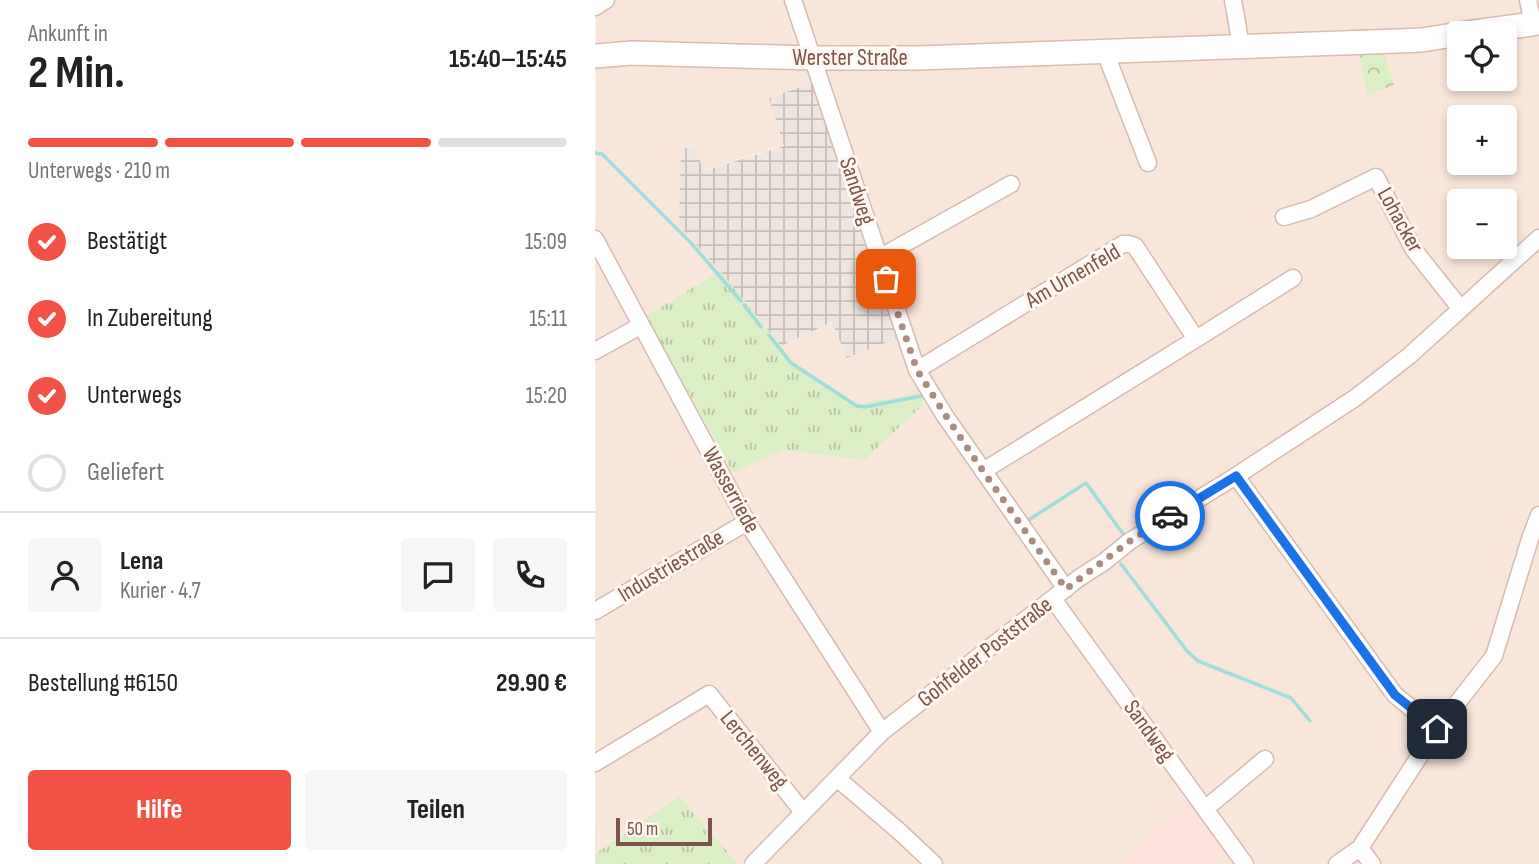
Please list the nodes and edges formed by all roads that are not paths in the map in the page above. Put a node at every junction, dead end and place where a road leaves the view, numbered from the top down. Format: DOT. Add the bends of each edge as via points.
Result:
graph roads {
  1 [pos="606,0"];
  2 [pos="793,0"];
  3 [pos="1233,0"];
  4 [pos="1528,0"];
  5 [pos="595,7"];
  6 [pos="1536,23"];
  7 [pos="1517,26"];
  8 [pos="1447,36"];
  9 [pos="1241,46"];
  10 [pos="1105,52"];
  11 [pos="595,56"];
  12 [pos="813,58"];
  13 [pos="1148,163"];
  14 [pos="1011,184"];
  15 [pos="1284,217"];
  16 [pos="1539,238"];
  17 [pos="595,239"];
  18 [pos="879,258"];
  19 [pos="1293,278"];
  20 [pos="1461,309"];
  21 [pos="641,326"];
  22 [pos="1196,339"];
  23 [pos="595,351"];
  24 [pos="917,370"];
  25 [pos="983,471"];
  26 [pos="1236,476"];
  27 [pos="1539,515"];
  28 [pos="747,522"];
  29 [pos="1059,594"];
  30 [pos="595,611"];
  31 [pos="1437,729"];
  32 [pos="882,732"];
  33 [pos="1265,759"];
  34 [pos="595,763"];
  35 [pos="838,779"];
  36 [pos="1205,809"];
  37 [pos="803,812"];
  38 [pos="1360,848"];
  39 [pos="753,864"];
  40 [pos="934,864"];
  41 [pos="1245,864"];
  42 [pos="1336,864"];
  43 [pos="1372,864"];
  1 -- 5 [label="street"];
  2 -- 12 [label="street, Sandweg"];
  3 -- 9 [label="street"];
  4 -- 6 [label="street"];
  6 -- 7 [label="main road"];
  8 -- 9 [label="main road, Werster Straße"];
  9 -- 10 [label="main road, Werster Straße"];
  10 -- 12 [label="main road, Werster Straße"];
  10 -- 13 [label="street"];
  11 -- 12 [label="main road, Werster Straße"];
  12 -- 18 [label="street, Sandweg"];
  14 -- 18 [label="street"];
  15 -- 20 [label="street, Lohacker" via="1376,177 1414,250"];
  16 -- 20 [label="street, Gohfelder Poststraße"];
  17 -- 21 [label="street, Wasserriede"];
  18 -- 24 [label="street, Sandweg"];
  19 -- 22 [label="street"];
  20 -- 26 [label="street, Gohfelder Poststraße" via="1356,398"];
  21 -- 23 [label="street"];
  21 -- 28 [label="street, Wasserriede"];
  22 -- 24 [label="street, Am Urnenfeld" via="1135,247 1123,244"];
  22 -- 25 [label="street"];
  24 -- 25 [label="street, Sandweg"];
  25 -- 29 [label="street, Sandweg"];
  26 -- 29 [label="street, Gohfelder Poststraße" via="1130,541"];
  26 -- 31 [label="street" via="1395,695"];
  27 -- 31 [label="street" via="1494,656"];
  28 -- 30 [label="street, Industriestraße"];
  28 -- 32 [label="street, Wasserriede"];
  29 -- 32 [label="street, Gohfelder Poststraße"];
  29 -- 36 [label="street, Sandweg"];
  31 -- 38 [label="street"];
  32 -- 35 [label="street, Gohfelder Poststraße"];
  33 -- 36 [label="street"];
  34 -- 37 [label="street, Lerchenweg" via="709,694"];
  35 -- 37 [label="street, Gohfelder Poststraße"];
  35 -- 40 [label="street"];
  36 -- 41 [label="street, Sandweg"];
  37 -- 39 [label="street, Gohfelder Poststraße"];
  38 -- 42 [label="street"];
  38 -- 43 [label="street"];
}
